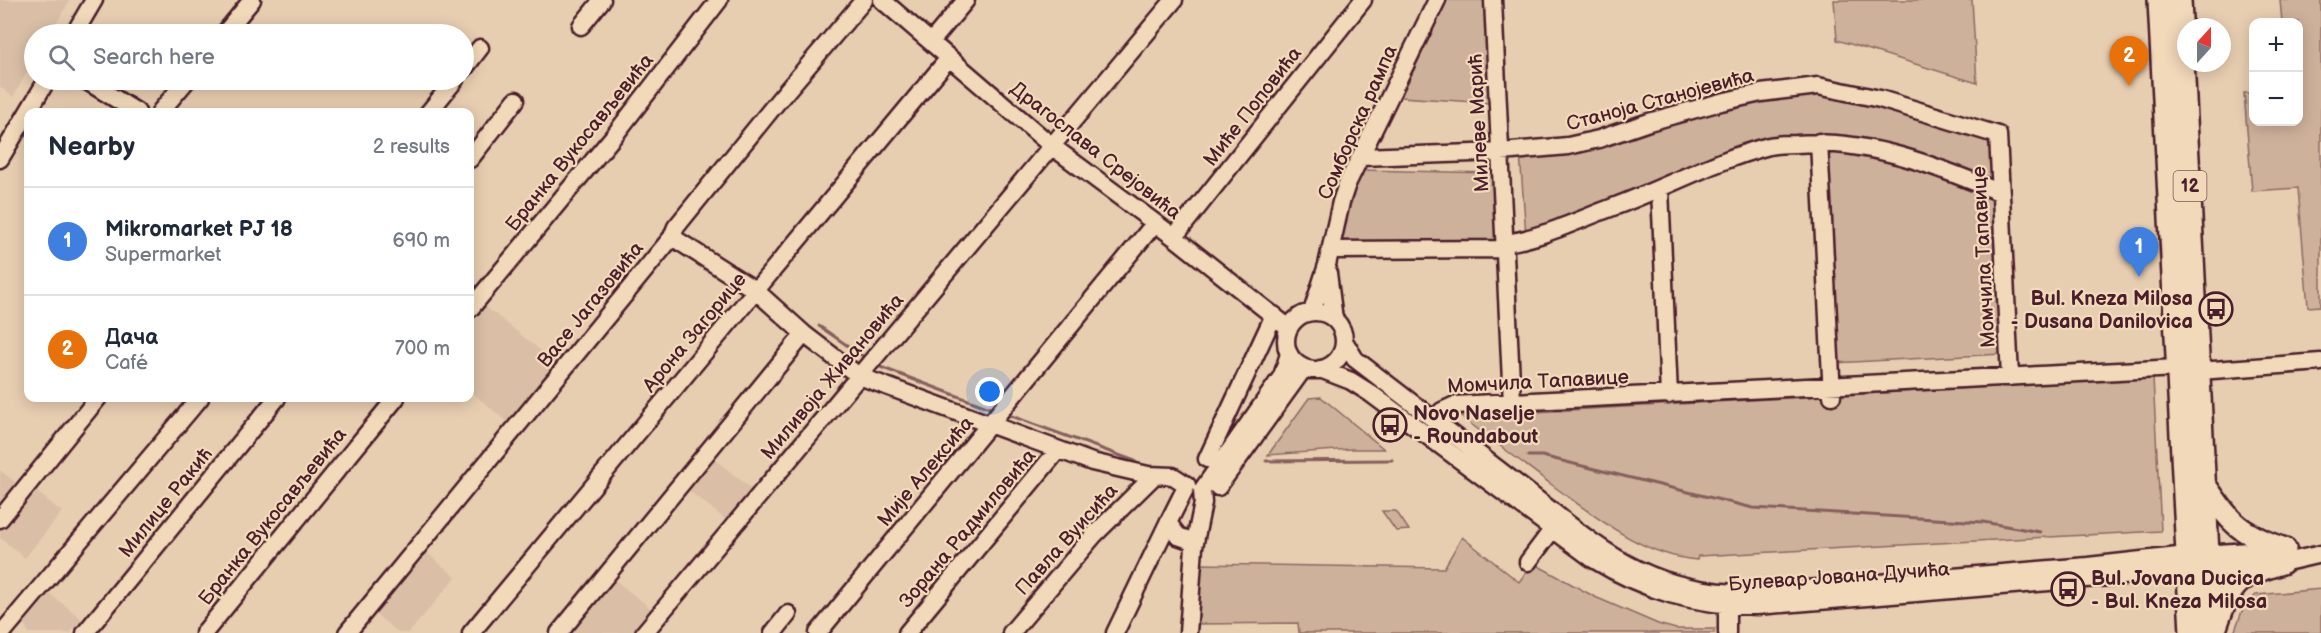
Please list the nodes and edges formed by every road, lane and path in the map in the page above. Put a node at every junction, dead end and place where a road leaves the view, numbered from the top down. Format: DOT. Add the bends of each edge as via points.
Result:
graph roads {
  1 [pos="94,0"];
  2 [pos="252,0"];
  3 [pos="602,0"];
  4 [pos="719,0"];
  5 [pos="864,0"];
  6 [pos="882,0"];
  7 [pos="966,0"];
  8 [pos="1174,0"];
  9 [pos="1363,0"];
  10 [pos="1437,0"];
  11 [pos="1493,0"];
  12 [pos="2159,0"];
  13 [pos="2180,0"];
  14 [pos="80,24"];
  15 [pos="232,24"];
  16 [pos="582,26"];
  17 [pos="931,42"];
  18 [pos="480,48"];
  19 [pos="474,56"];
  20 [pos="949,58"];
  21 [pos="41,90"];
  22 [pos="101,90"];
  23 [pos="179,90"];
  24 [pos="447,90"];
  25 [pos="516,100"];
  26 [pos="30,108"];
  27 [pos="130,108"];
  28 [pos="163,108"];
  29 [pos="432,108"];
  30 [pos="24,119"];
  31 [pos="1998,135"];
  32 [pos="1819,142"];
  33 [pos="1053,147"];
  34 [pos="1501,152"];
  35 [pos="474,154"];
  36 [pos="1360,157"];
  37 [pos="0,159"];
  38 [pos="1660,189"];
  39 [pos="2001,194"];
  40 [pos="1155,224"];
  41 [pos="672,237"];
  42 [pos="1174,237"];
  43 [pos="1505,246"];
  44 [pos="1328,258"];
  45 [pos="755,290"];
  46 [pos="474,304"];
  47 [pos="1312,312"];
  48 [pos="1274,315"];
  49 [pos="1334,320"];
  50 [pos="1289,328"];
  51 [pos="804,334"];
  52 [pos="1344,341"];
  53 [pos="1289,354"];
  54 [pos="2321,362"];
  55 [pos="867,366"];
  56 [pos="2178,368"];
  57 [pos="1312,369"];
  58 [pos="2199,371"];
  59 [pos="2010,377"];
  60 [pos="1832,391"];
  61 [pos="1669,395"];
  62 [pos="95,402"];
  63 [pos="197,402"];
  64 [pos="274,402"];
  65 [pos="393,402"];
  66 [pos="1410,402"];
  67 [pos="1512,403"];
  68 [pos="1447,409"];
  69 [pos="998,416"];
  70 [pos="1442,426"];
  71 [pos="1058,450"];
  72 [pos="1207,459"];
  73 [pos="1154,476"];
  74 [pos="2205,485"];
  75 [pos="1203,503"];
  76 [pos="0,519"];
  77 [pos="1168,523"];
  78 [pos="1552,530"];
  79 [pos="1195,542"];
  80 [pos="2320,554"];
  81 [pos="2283,556"];
  82 [pos="1528,562"];
  83 [pos="2198,562"];
  84 [pos="1726,599"];
  85 [pos="788,614"];
  86 [pos="2,633"];
  87 [pos="85,633"];
  88 [pos="204,633"];
  89 [pos="348,633"];
  90 [pos="471,633"];
  91 [pos="560,633"];
  92 [pos="644,633"];
  93 [pos="773,633"];
  94 [pos="818,633"];
  95 [pos="907,633"];
  96 [pos="1011,633"];
  97 [pos="1115,633"];
  98 [pos="1188,633"];
  99 [pos="1727,633"];
  100 [pos="2191,633"];
  101 [pos="2213,633"];
  1 -- 14 [label="street"];
  2 -- 15 [label="street"];
  3 -- 16 [label="street"];
  4 -- 46 [label="street, Бранка Вукосављевића" via="617,132"];
  5 -- 41 [label="street, Васе Јагазовића" via="734,153"];
  6 -- 17 [label="street, Драгослава Срејовића"];
  7 -- 17 [label="street"];
  8 -- 33 [label="street, Миливоја Живановића"];
  9 -- 42 [label="street, Миће Поповића"];
  10 -- 36 [label="street, Сомборска рампа"];
  11 -- 34 [label="street, Милеве Марић"];
  12 -- 56 [label="main road, 12"];
  13 -- 58 [label="main road, 12"];
  17 -- 20 [label="street, Драгослава Срејовића"];
  18 -- 19 [label="street"];
  20 -- 33 [label="street, Драгослава Срејовића"];
  20 -- 45 [label="street, Арона Загорице"];
  21 -- 26 [label="street"];
  22 -- 27 [label="street"];
  23 -- 28 [label="street"];
  24 -- 29 [label="street"];
  25 -- 35 [label="street"];
  30 -- 37 [label="street"];
  31 -- 34 [label="street, Станоја Станојевића" via="1880,99 1818,86 1721,102 1599,139"];
  31 -- 39 [label="street, Момчила Тапавице"];
  32 -- 38 [label="street" via="1771,146 1722,160"];
  32 -- 39 [label="street" via="1890,153 1943,169"];
  32 -- 60 [label="street"];
  33 -- 40 [label="street, Драгослава Срејовића"];
  33 -- 55 [label="street, Миливоја Живановића"];
  34 -- 36 [label="street, Станоја Станојевића"];
  34 -- 43 [label="street, Милеве Марић"];
  36 -- 44 [label="street, Сомборска рампа" via="1341,202"];
  38 -- 43 [label="street"];
  38 -- 61 [label="street"];
  39 -- 59 [label="street, Момчила Тапавице"];
  40 -- 42 [label="street, Драгослава Срејовића"];
  40 -- 69 [label="street, Мије Алексића"];
  41 -- 45 [label="street"];
  41 -- 89 [label="street, Васе Јагазовића"];
  42 -- 48 [label="street, Драгослава Срејовића"];
  43 -- 44 [label="street"];
  43 -- 67 [label="street"];
  44 -- 47 [label="street, Сомборска рампа"];
  44 -- 49 [label="street, Сомборска рампа"];
  45 -- 51 [label="street"];
  45 -- 90 [label="street, Арона Загорице"];
  47 -- 49 [label="street"];
  47 -- 50 [label="street"];
  48 -- 50 [label="street, Драгослава Срејовића"];
  48 -- 72 [label="street"];
  49 -- 52 [label="street"];
  50 -- 53 [label="street"];
  51 -- 55 [label="street"];
  51 -- 91 [label="street"];
  52 -- 57 [label="street" via="1339,356 1328,367"];
  52 -- 66 [label="street, Булевар Јована Дучића" via="1355,359"];
  53 -- 57 [label="street"];
  53 -- 75 [label="street" via="1282,376 1202,490"];
  54 -- 58 [label="street"];
  55 -- 69 [label="street"];
  55 -- 92 [label="street, Миливоја Живановића"];
  56 -- 59 [label="street, Момчила Тапавице"];
  56 -- 83 [label="main road, 12"];
  57 -- 75 [label="street"];
  57 -- 78 [label="street, Булевар Јована Дучића" via="1351,381 1370,393"];
  58 -- 74 [label="main road, 12"];
  59 -- 60 [label="street, Момчила Тапавице"];
  60 -- 61 [label="street, Момчила Тапавице"];
  61 -- 67 [label="street, Момчила Тапавице"];
  62 -- 76 [label="street"];
  63 -- 86 [label="street"];
  64 -- 87 [label="street, Милице Ракић"];
  65 -- 88 [label="street, Бранка Вукосављевића"];
  66 -- 68 [label="street, Момчила Тапавице"];
  66 -- 70 [label="street, Булевар Јована Дучића"];
  67 -- 68 [label="street, Момчила Тапавице" via="1455,405"];
  68 -- 70 [label="street" via="1442,411"];
  69 -- 71 [label="street"];
  69 -- 94 [label="street, Мије Алексића"];
  70 -- 84 [label="street, Булевар Јована Дучића" via="1624,564"];
  71 -- 73 [label="street"];
  71 -- 95 [label="street, Зорана Радмиловића"];
  73 -- 77 [label="street" via="1173,476 1187,485"];
  73 -- 96 [label="street, Павла Вуисића" via="1094,535"];
  74 -- 81 [label="main road" via="2241,530"];
  74 -- 83 [label="main road, 12"];
  75 -- 79 [label="street"];
  77 -- 79 [label="street" via="1178,536"];
  77 -- 97 [label="street"];
  78 -- 82 [label="street"];
  78 -- 84 [label="street, Булевар Јована Дучића" via="1617,573 1647,587 1685,599"];
  79 -- 98 [label="street"];
  80 -- 81 [label="street, Булевар Јована Дучића"];
  81 -- 83 [label="street, Булевар Јована Дучића"];
  81 -- 101 [label="main road" via="2242,579 2227,596"];
  83 -- 84 [label="street, Булевар Јована Дучића" via="2088,566 1757,593"];
  83 -- 100 [label="main road, 12"];
  83 -- 101 [label="main road, 12"];
  84 -- 99 [label="street"];
  85 -- 93 [label="street"];
}
